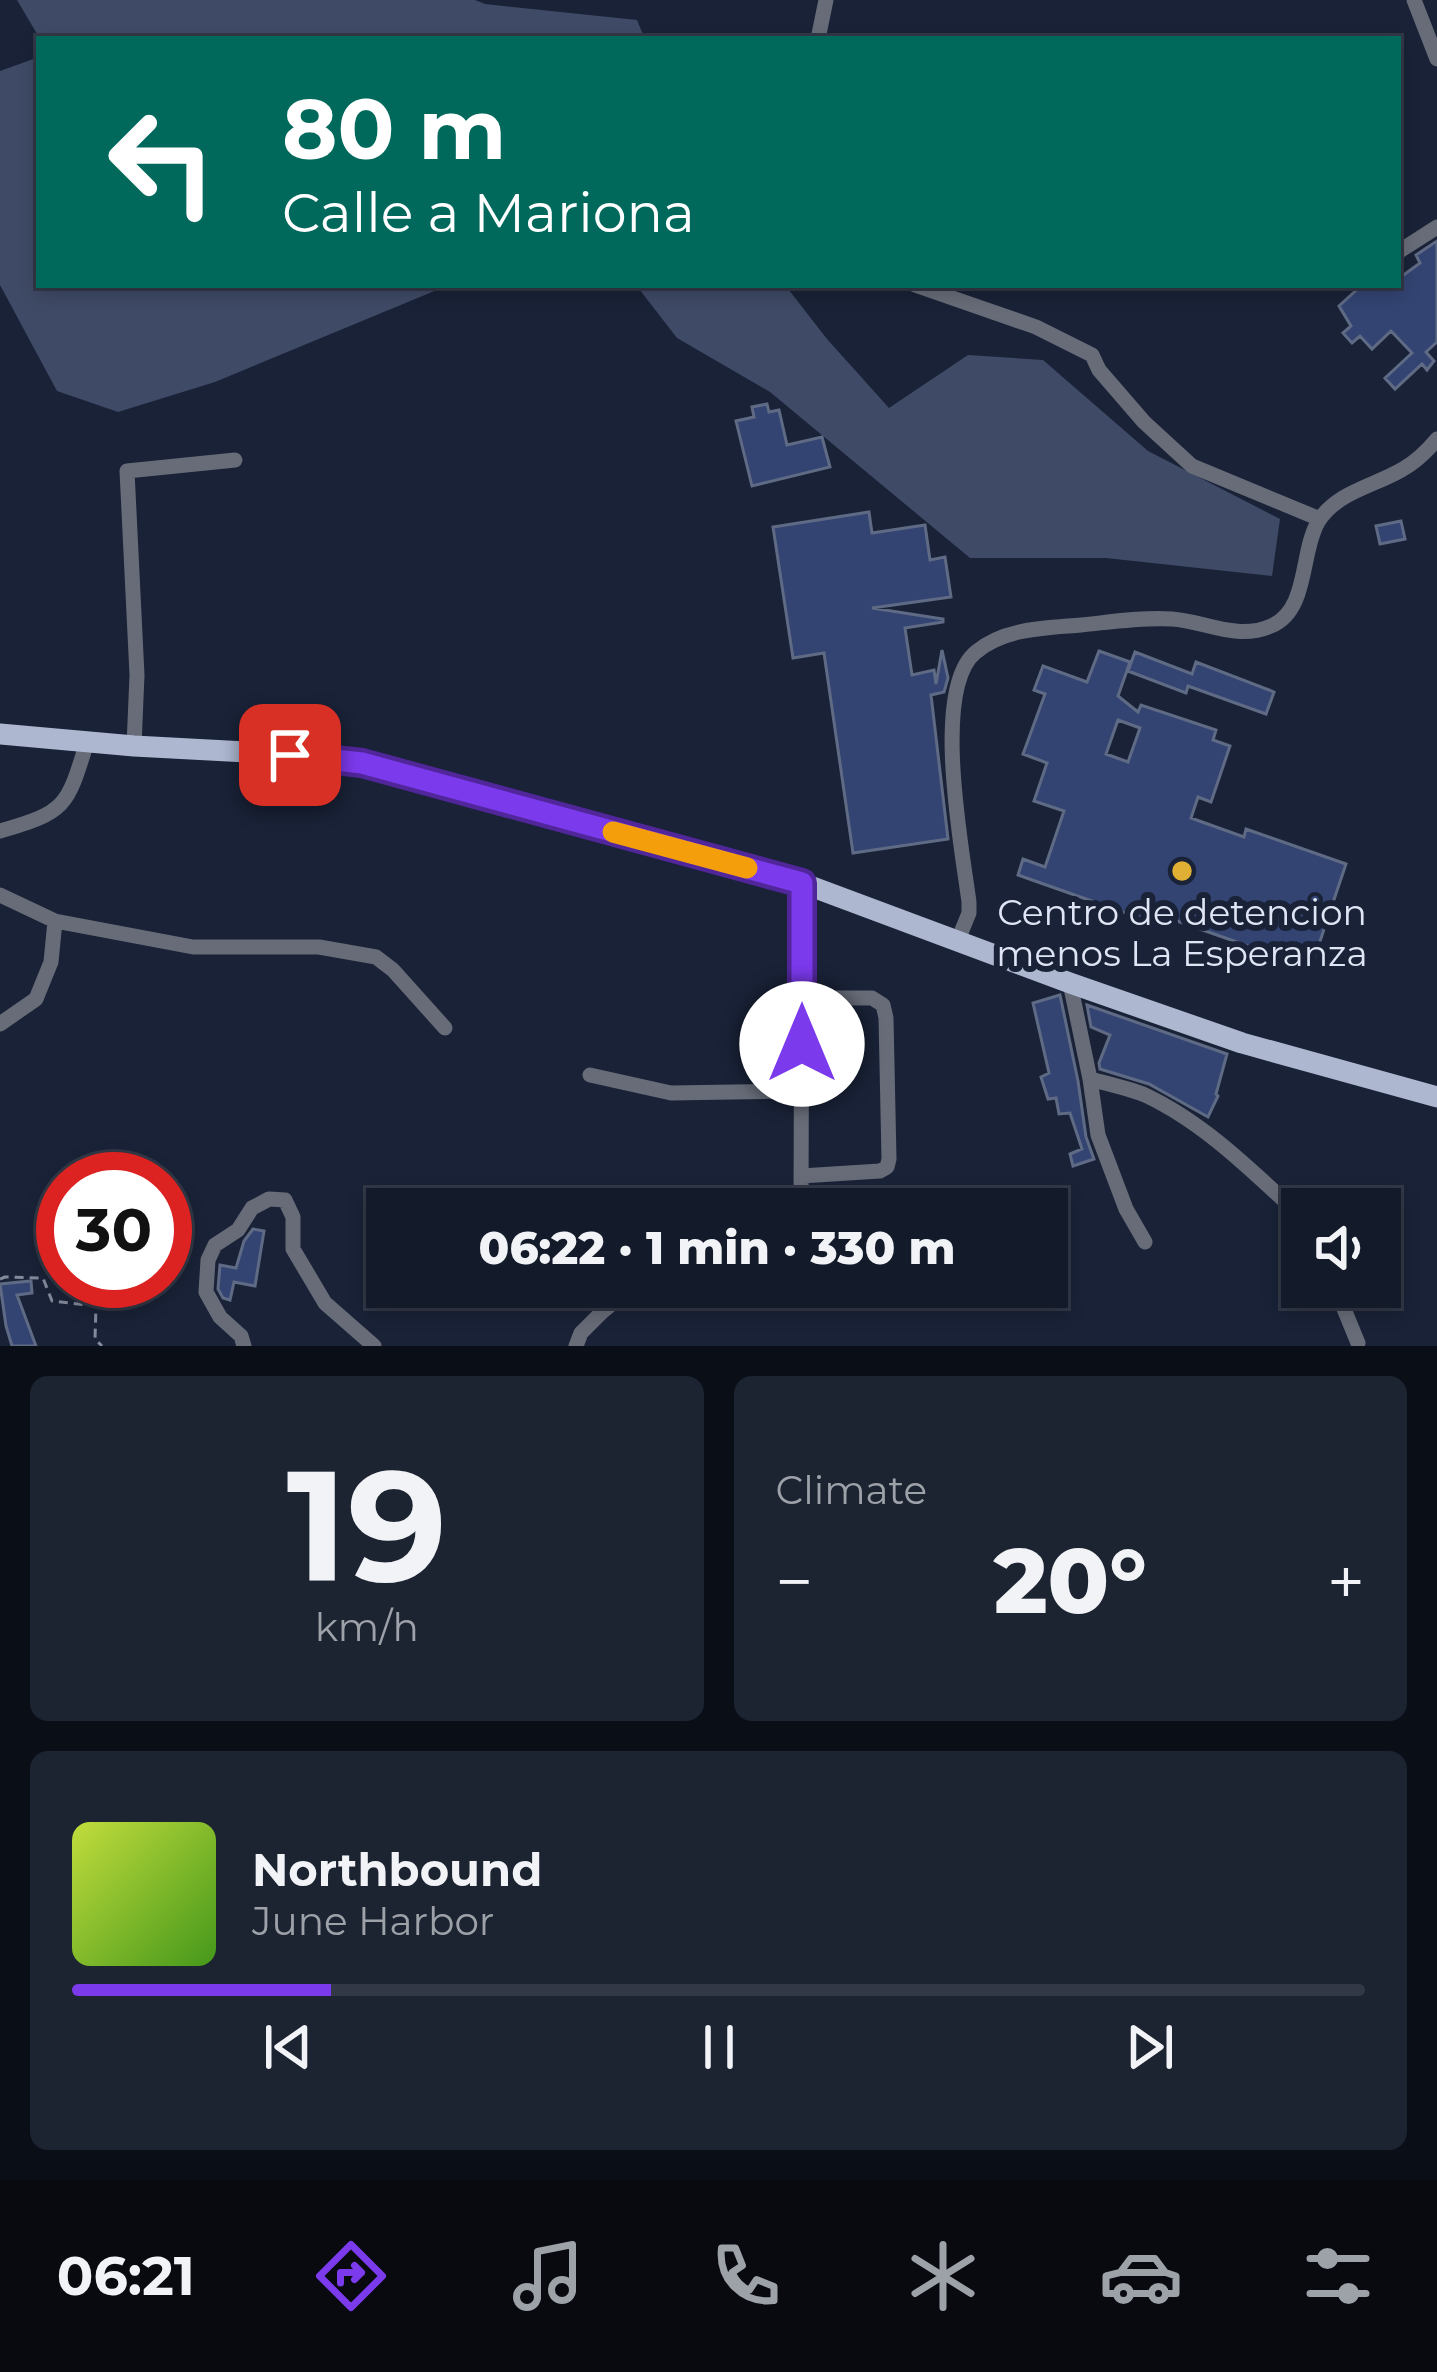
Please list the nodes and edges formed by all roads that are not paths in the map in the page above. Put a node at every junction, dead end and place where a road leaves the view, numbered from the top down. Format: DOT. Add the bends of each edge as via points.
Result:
graph roads {
  1 [pos="826,0"];
  2 [pos="1414,0"];
  3 [pos="819,36"];
  4 [pos="1437,59"];
  5 [pos="1437,227"];
  6 [pos="1401,250"];
  7 [pos="924,288"];
  8 [pos="1437,439"];
  9 [pos="236,460"];
  10 [pos="1320,519"];
  11 [pos="0,734"];
  12 [pos="87,742"];
  13 [pos="134,746"];
  14 [pos="0,831"];
  15 [pos="802,883"];
  16 [pos="0,895"];
  17 [pos="55,922"];
  18 [pos="958,940"];
  19 [pos="1070,983"];
  20 [pos="802,998"];
  21 [pos="0,1024"];
  22 [pos="445,1028"];
  23 [pos="590,1075"];
  24 [pos="1090,1079"];
  25 [pos="802,1091"];
  26 [pos="1437,1097"];
  27 [pos="801,1176"];
  28 [pos="801,1188"];
  29 [pos="1281,1198"];
  30 [pos="1144,1242"];
  31 [pos="607,1308"];
  32 [pos="1344,1308"];
  33 [pos="1358,1342"];
  34 [pos="244,1346"];
  35 [pos="374,1346"];
  36 [pos="576,1346"];
  1 -- 3 [label="street"];
  2 -- 4 [label="street"];
  5 -- 6 [label="street"];
  7 -- 10 [label="street" via="1092,355 1144,422 1192,466"];
  8 -- 10 [label="street"];
  9 -- 13 [label="street" via="127,470"];
  10 -- 18 [label="street" via="1289,616 1269,628 1151,618 1031,629 972,654 958,679 951,730 969,902"];
  11 -- 12 [label="main road"];
  12 -- 13 [label="main road"];
  12 -- 14 [label="street" via="71,794 44,818"];
  13 -- 15 [label="main road" via="362,763"];
  15 -- 18 [label="main road"];
  15 -- 20 [label="street"];
  16 -- 17 [label="street"];
  17 -- 21 [label="street" via="36,999"];
  17 -- 22 [label="street" via="193,947 319,947 376,957"];
  18 -- 19 [label="main road"];
  19 -- 24 [label="street"];
  19 -- 26 [label="main road"];
  20 -- 25 [label="street"];
  20 -- 27 [label="street" via="872,998 883,1005 889,1160 880,1171"];
  23 -- 25 [label="street" via="670,1093"];
  24 -- 29 [label="street" via="1144,1095 1188,1121"];
  24 -- 30 [label="street" via="1098,1136"];
  25 -- 27 [label="street"];
  27 -- 28 [label="street"];
  31 -- 36 [label="street"];
  32 -- 33 [label="street"];
  34 -- 35 [label="street" via="206,1292 208,1260 269,1199 285,1200 293,1249 325,1303"];
}
